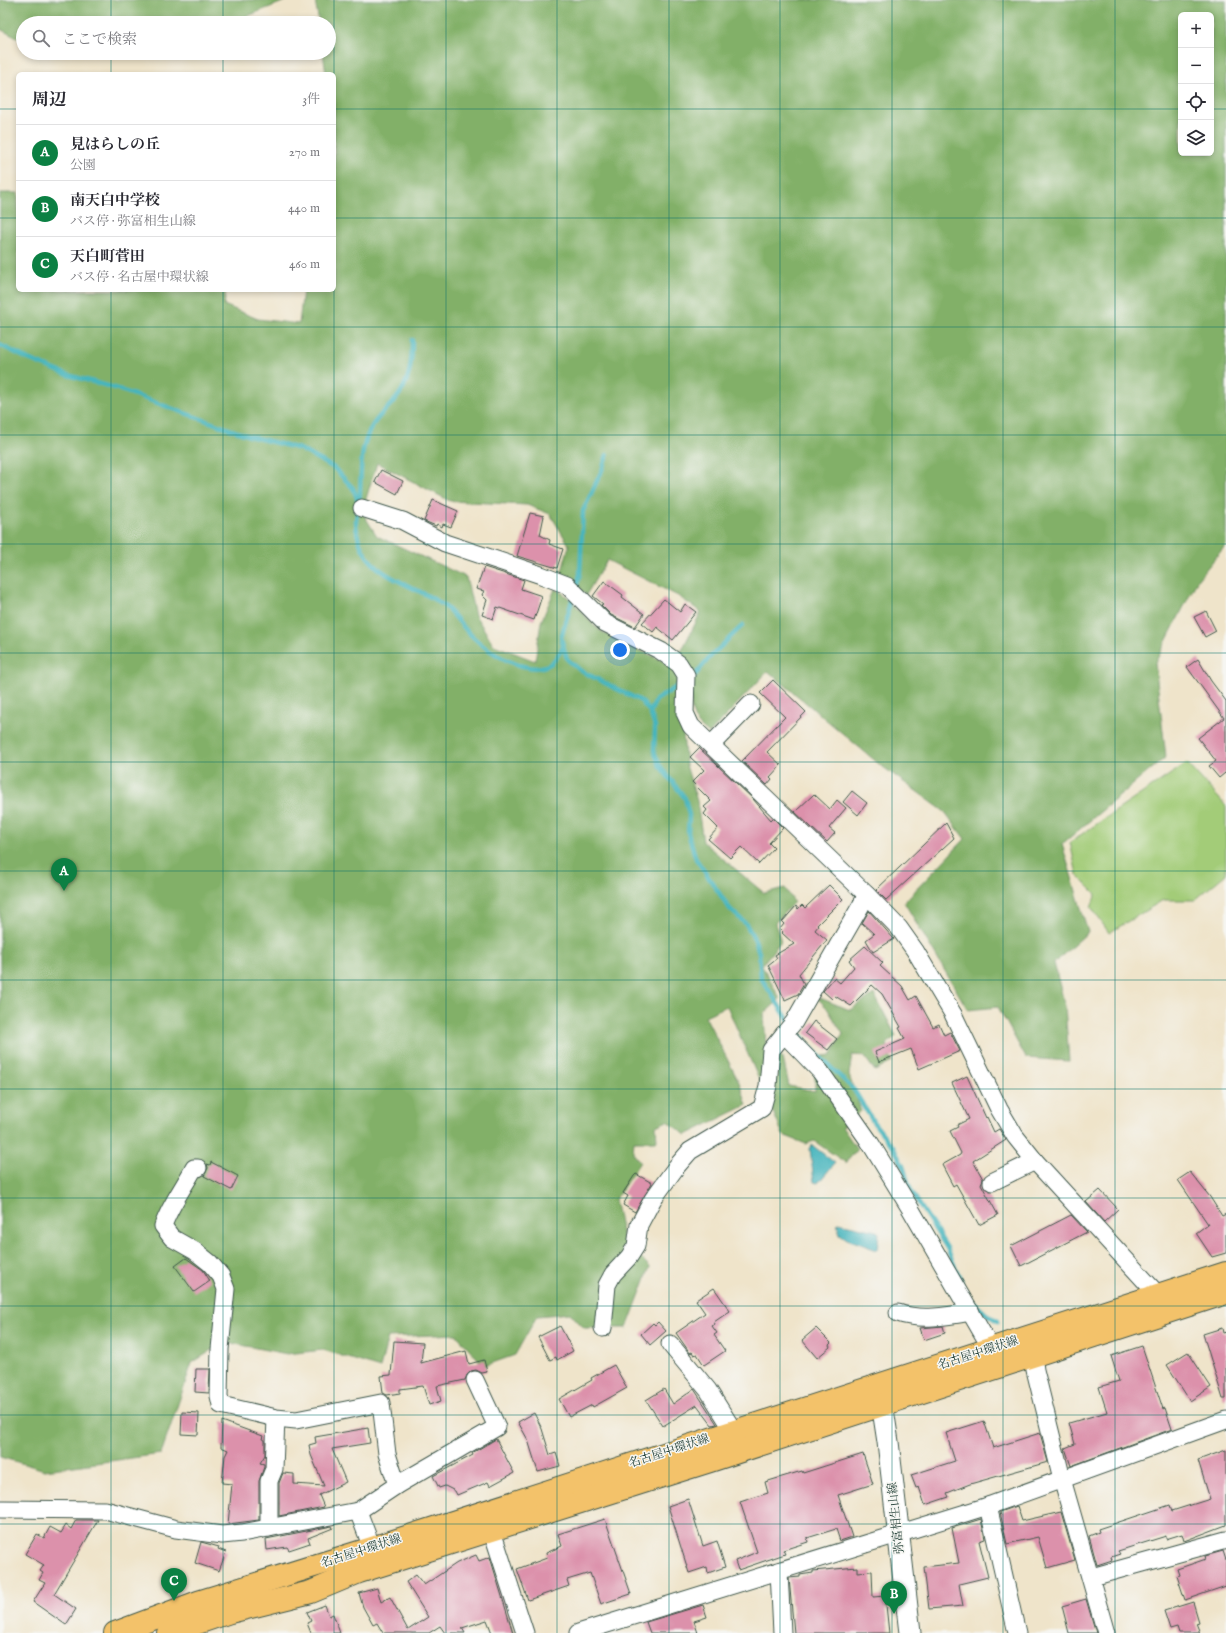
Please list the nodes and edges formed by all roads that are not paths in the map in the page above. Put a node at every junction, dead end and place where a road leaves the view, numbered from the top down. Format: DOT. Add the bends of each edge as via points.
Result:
graph roads {
  1 [pos="362,508"];
  2 [pos="751,704"];
  3 [pos="711,746"];
  4 [pos="867,895"];
  5 [pos="784,1034"];
  6 [pos="1035,1161"];
  7 [pos="198,1168"];
  8 [pos="992,1182"];
  9 [pos="1226,1274"];
  10 [pos="1226,1293"];
  11 [pos="1158,1296"];
  12 [pos="971,1312"];
  13 [pos="898,1313"];
  14 [pos="603,1328"];
  15 [pos="670,1344"];
  16 [pos="991,1348"];
  17 [pos="1033,1355"];
  18 [pos="475,1380"];
  19 [pos="882,1393"];
  20 [pos="276,1418"];
  21 [pos="1226,1420"];
  22 [pos="733,1430"];
  23 [pos="1062,1479"];
  24 [pos="397,1485"];
  25 [pos="988,1506"];
  26 [pos="0,1509"];
  27 [pos="358,1511"];
  28 [pos="269,1528"];
  29 [pos="492,1531"];
  30 [pos="898,1535"];
  31 [pos="1226,1540"];
  32 [pos="372,1548"];
  33 [pos="779,1571"];
  34 [pos="1092,1578"];
  35 [pos="115,1633"];
  36 [pos="168,1633"];
  37 [pos="525,1633"];
  38 [pos="578,1633"];
  39 [pos="782,1633"];
  40 [pos="910,1633"];
  41 [pos="1017,1633"];
  42 [pos="1106,1633"];
  1 -- 3 [label="street" via="403,521 445,543 567,585 605,623 660,651 679,664 686,675 685,713 691,726"];
  2 -- 3 [label="street"];
  3 -- 4 [label="street"];
  4 -- 5 [label="street" via="794,1022"];
  4 -- 6 [label="street" via="899,928 916,952 952,1014 999,1110"];
  5 -- 12 [label="street" via="820,1071 846,1106"];
  5 -- 14 [label="street" via="771,1050 768,1086 762,1108 690,1151 653,1199 639,1225 636,1246 607,1285"];
  6 -- 8 [label="street"];
  6 -- 11 [label="street"];
  7 -- 20 [label="street" via="194,1168 169,1209 163,1226 172,1238 210,1263 221,1276 226,1290 220,1350 221,1405"];
  9 -- 11 [label="main road, 名古屋中環状線"];
  10 -- 17 [label="main road, 名古屋中環状線"];
  11 -- 16 [label="main road, 名古屋中環状線"];
  12 -- 13 [label="street" via="911,1318"];
  12 -- 16 [label="street"];
  15 -- 22 [label="street" via="708,1390"];
  16 -- 19 [label="main road, 名古屋中環状線"];
  17 -- 19 [label="main road, 名古屋中環状線"];
  17 -- 23 [label="street"];
  18 -- 24 [label="street" via="497,1427"];
  19 -- 22 [label="main road, 名古屋中環状線"];
  19 -- 29 [label="main road, 名古屋中環状線"];
  19 -- 30 [label="street, 弥富相生山線"];
  20 -- 24 [label="street" via="296,1420 381,1403 386,1454"];
  20 -- 28 [label="street" via="274,1469 269,1481"];
  21 -- 23 [label="street"];
  22 -- 32 [label="main road, 名古屋中環状線"];
  23 -- 25 [label="street"];
  23 -- 34 [label="street"];
  24 -- 27 [label="street"];
  25 -- 30 [label="street"];
  25 -- 41 [label="street"];
  26 -- 28 [label="street" via="105,1510 176,1529 222,1535"];
  27 -- 28 [label="street"];
  27 -- 32 [label="street"];
  29 -- 36 [label="main road, 名古屋中環状線" via="359,1572 311,1592 230,1612"];
  29 -- 37 [label="street"];
  30 -- 33 [label="street"];
  30 -- 40 [label="street, 弥富相生山線"];
  31 -- 34 [label="street"];
  32 -- 35 [label="main road, 名古屋中環状線" via="198,1602"];
  33 -- 38 [label="street"];
  33 -- 39 [label="street"];
  34 -- 42 [label="street"];
}
